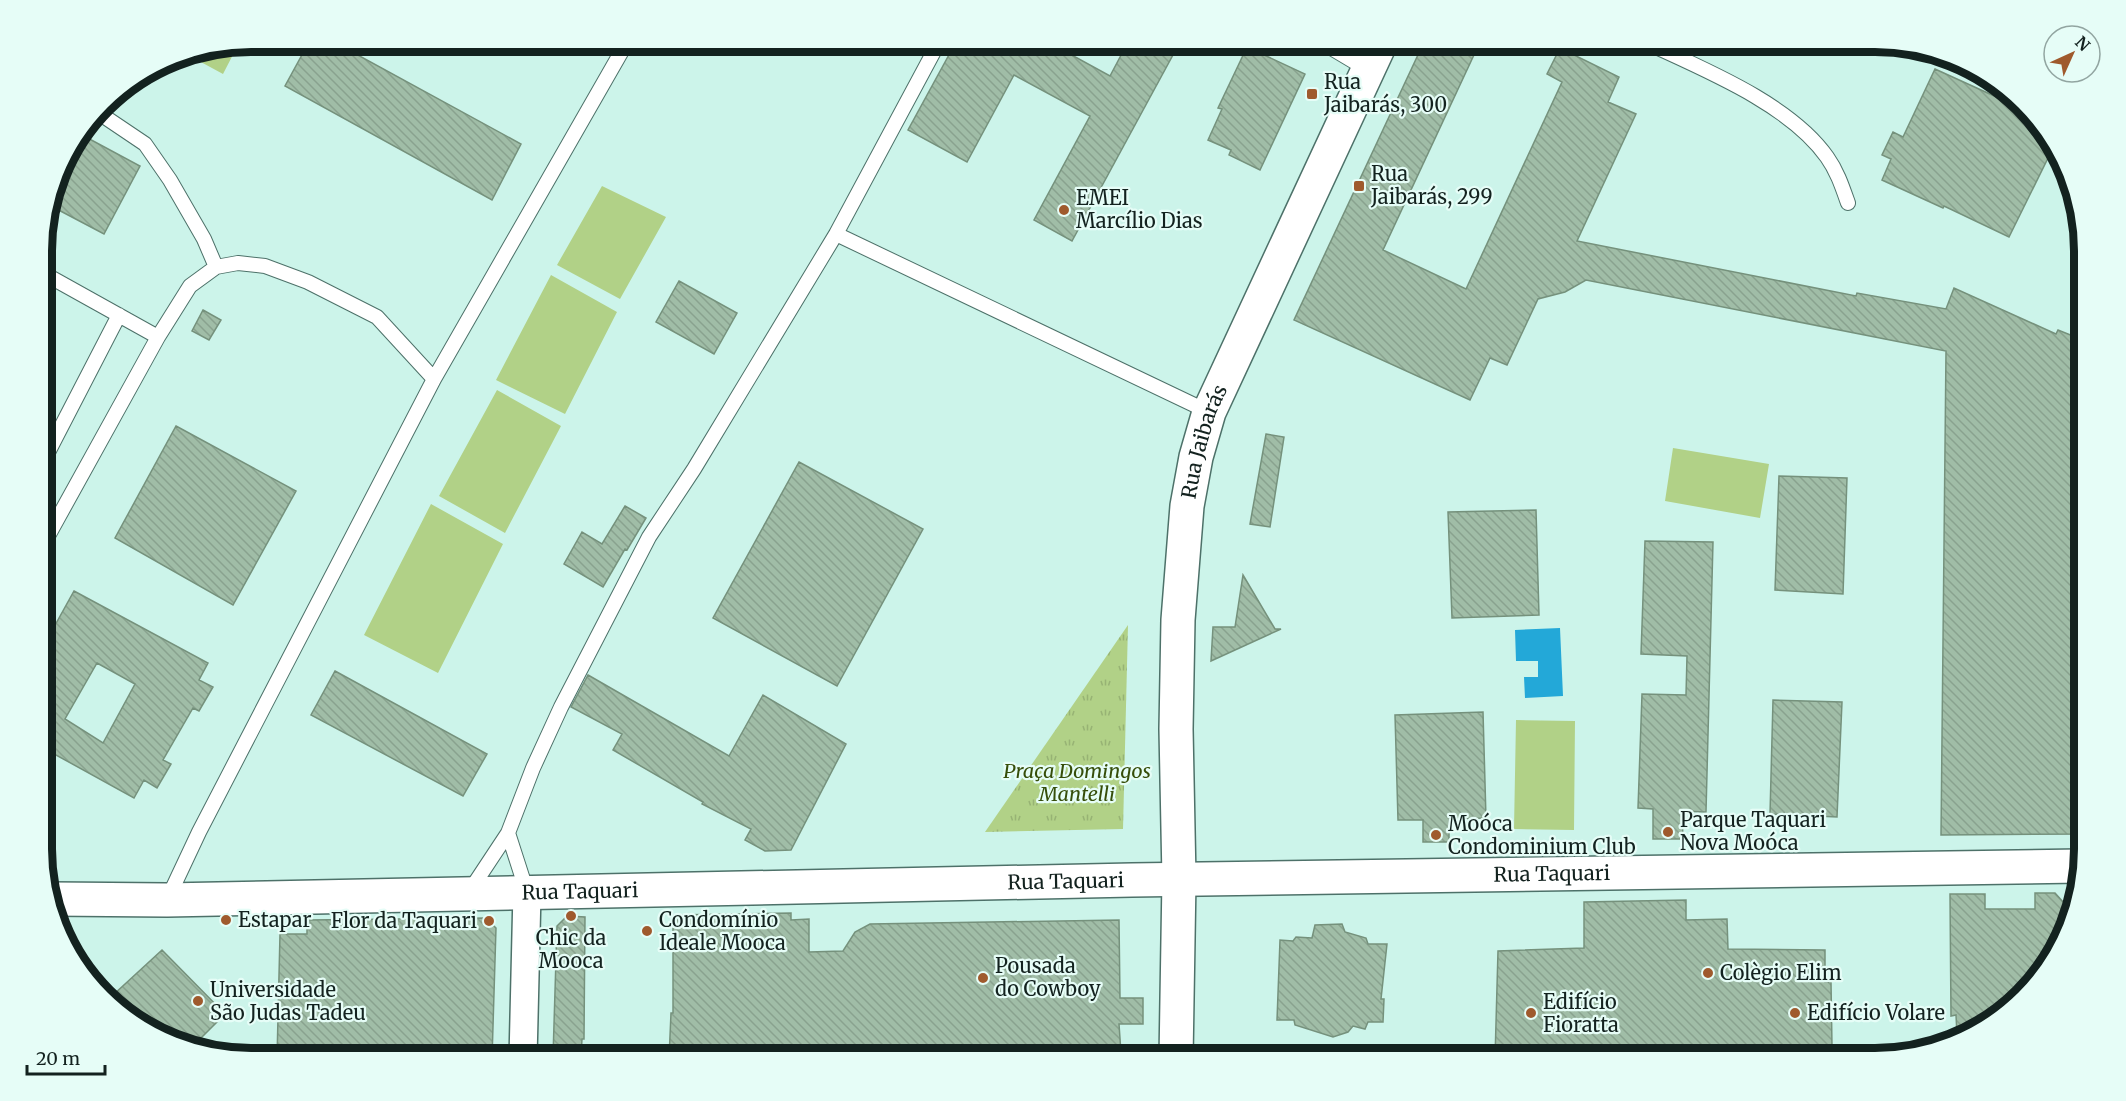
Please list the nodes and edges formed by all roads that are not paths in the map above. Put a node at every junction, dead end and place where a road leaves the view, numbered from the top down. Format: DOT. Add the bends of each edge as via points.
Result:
graph roads {
  1 [pos="621,52"];
  2 [pos="934,52"];
  3 [pos="1359,52"];
  4 [pos="1667,52"];
  5 [pos="1374,56"];
  6 [pos="105,117"];
  7 [pos="1848,203"];
  8 [pos="836,234"];
  9 [pos="216,267"];
  10 [pos="53,278"];
  11 [pos="119,315"];
  12 [pos="158,337"];
  13 [pos="434,379"];
  14 [pos="1209,412"];
  15 [pos="53,443"];
  16 [pos="53,528"];
  17 [pos="508,833"];
  18 [pos="2072,869"];
  19 [pos="1179,879"];
  20 [pos="527,892"];
  21 [pos="467,894"];
  22 [pos="59,899"];
  23 [pos="167,900"];
  24 [pos="523,1048"];
  25 [pos="1176,1048"];
  1 -- 13 [label="lane"];
  2 -- 8 [label="lane"];
  3 -- 5 [label="lane"];
  4 -- 7 [label="lane" via="1727,81 1802,129 1826,156"];
  5 -- 14 [label="main road, Rua Jaibarás"];
  6 -- 9 [label="lane" via="145,144 176,190"];
  8 -- 14 [label="lane"];
  8 -- 17 [label="lane" via="649,537 561,706"];
  9 -- 12 [label="lane" via="190,286"];
  9 -- 13 [label="lane" via="238,263 265,266 308,282 376,317"];
  10 -- 11 [label="lane"];
  11 -- 12 [label="lane"];
  11 -- 15 [label="lane"];
  12 -- 16 [label="lane"];
  13 -- 23 [label="lane"];
  14 -- 19 [label="main road, Rua Jaibarás" via="1187,506 1178,620"];
  17 -- 20 [label="lane"];
  17 -- 21 [label="lane"];
  18 -- 19 [label="main road, Rua Taquari"];
  19 -- 20 [label="main road, Rua Taquari"];
  19 -- 25 [label="main road, Rua Jaibarás"];
  20 -- 21 [label="main road, Rua Taquari"];
  20 -- 24 [label="street"];
  21 -- 23 [label="main road, Rua Taquari"];
  22 -- 23 [label="main road, Rua Taquari"];
}
